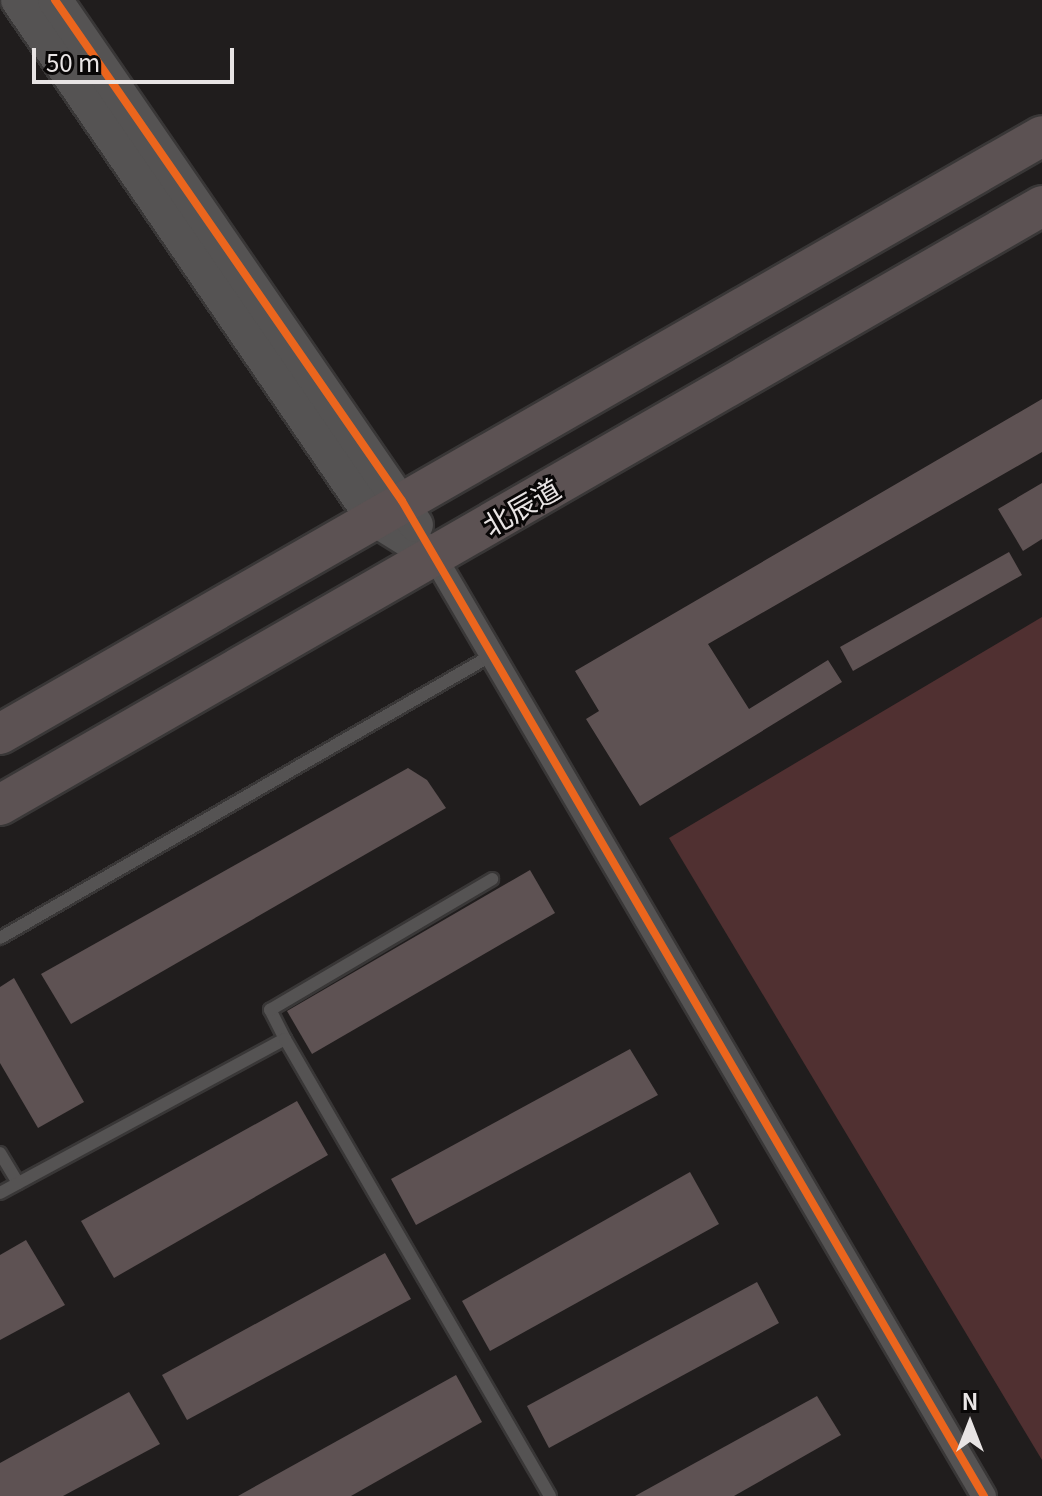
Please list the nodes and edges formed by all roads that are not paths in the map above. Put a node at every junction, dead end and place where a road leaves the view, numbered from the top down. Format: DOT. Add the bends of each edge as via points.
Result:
graph roads {
  1 [pos="18,0"];
  2 [pos="55,0"];
  3 [pos="1042,136"];
  4 [pos="1042,206"];
  5 [pos="388,510"];
  6 [pos="434,556"];
  7 [pos="492,655"];
  8 [pos="0,734"];
  9 [pos="0,805"];
  10 [pos="492,879"];
  11 [pos="0,938"];
  12 [pos="285,1039"];
  13 [pos="0,1153"];
  14 [pos="18,1183"];
  15 [pos="0,1193"];
  16 [pos="550,1496"];
  17 [pos="984,1496"];
  1 -- 5 [label="street"];
  2 -- 5 [label="street"];
  3 -- 5 [label="main road"];
  4 -- 6 [label="main road, 北辰道"];
  5 -- 6 [label="street"];
  5 -- 8 [label="main road"];
  6 -- 7 [label="street"];
  6 -- 9 [label="main road, 北辰道"];
  7 -- 11 [label="lane"];
  7 -- 17 [label="street"];
  10 -- 12 [label="lane" via="270,1010"];
  12 -- 14 [label="lane"];
  12 -- 16 [label="lane"];
  13 -- 14 [label="lane"];
  14 -- 15 [label="lane"];
}
